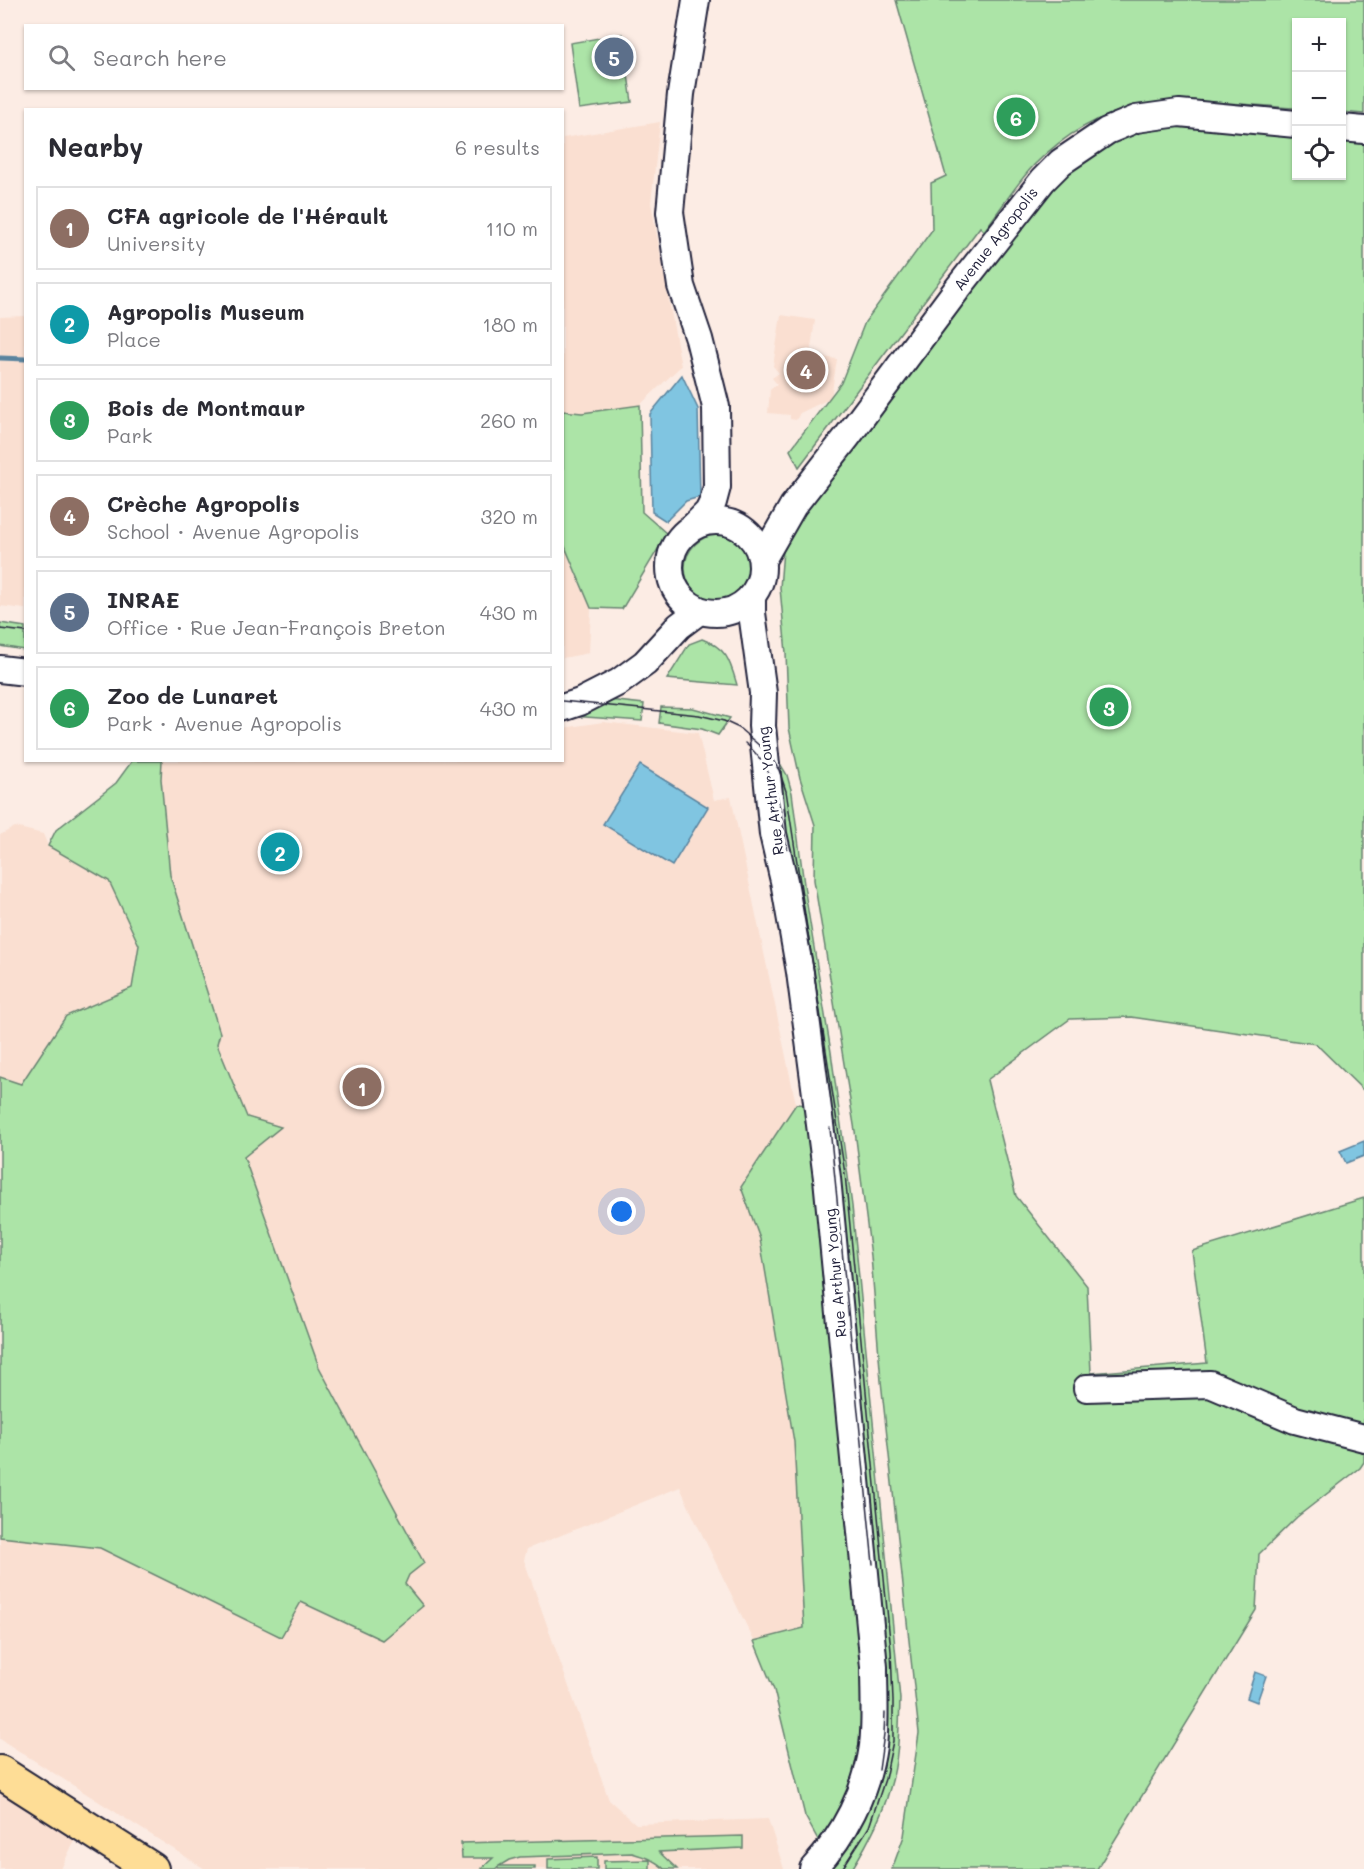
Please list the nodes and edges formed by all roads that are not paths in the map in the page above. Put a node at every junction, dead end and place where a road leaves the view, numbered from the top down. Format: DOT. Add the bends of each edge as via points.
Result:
graph roads {
  1 [pos="696,0"];
  2 [pos="1292,124"];
  3 [pos="1346,128"];
  4 [pos="1364,129"];
  5 [pos="717,487"];
  6 [pos="785,518"];
  7 [pos="695,525"];
  8 [pos="741,529"];
  9 [pos="762,560"];
  10 [pos="672,579"];
  11 [pos="752,596"];
  12 [pos="711,611"];
  13 [pos="653,652"];
  14 [pos="760,664"];
  15 [pos="0,669"];
  16 [pos="24,672"];
  17 [pos="564,707"];
  18 [pos="1087,1388"];
  19 [pos="1364,1438"];
  20 [pos="0,1772"];
  21 [pos="152,1869"];
  22 [pos="813,1869"];
  1 -- 5 [label="street" via="681,94 670,212 681,286 705,358 716,407"];
  2 -- 6 [label="street, Avenue Agropolis" via="1179,113 1136,119 1107,131 1061,162 958,288"];
  3 -- 4 [label="street"];
  5 -- 7 [label="street" via="708,512"];
  5 -- 8 [label="street"];
  6 -- 8 [label="street, Avenue Agropolis" via="767,529"];
  6 -- 9 [label="street, Avenue Agropolis"];
  7 -- 8 [label="street" via="716,520"];
  7 -- 10 [label="street" via="679,538 674,548 670,558"];
  8 -- 9 [label="street" via="756,542"];
  9 -- 11 [label="street" via="760,579"];
  10 -- 12 [label="street" via="683,600"];
  10 -- 13 [label="street" via="668,618"];
  11 -- 12 [label="street" via="742,605"];
  11 -- 14 [label="street, Rue Arthur Young"];
  12 -- 13 [label="street" via="679,626"];
  12 -- 14 [label="street, Rue Arthur Young"];
  13 -- 17 [label="street" via="619,682"];
  14 -- 22 [label="street, Rue Arthur Young" via="773,834 800,972 827,1178 874,1667 873,1746 866,1779 835,1842"];
  15 -- 16 [label="street"];
  18 -- 19 [label="street" via="1210,1384 1296,1420"];
  20 -- 21 [label="main road"];
}
